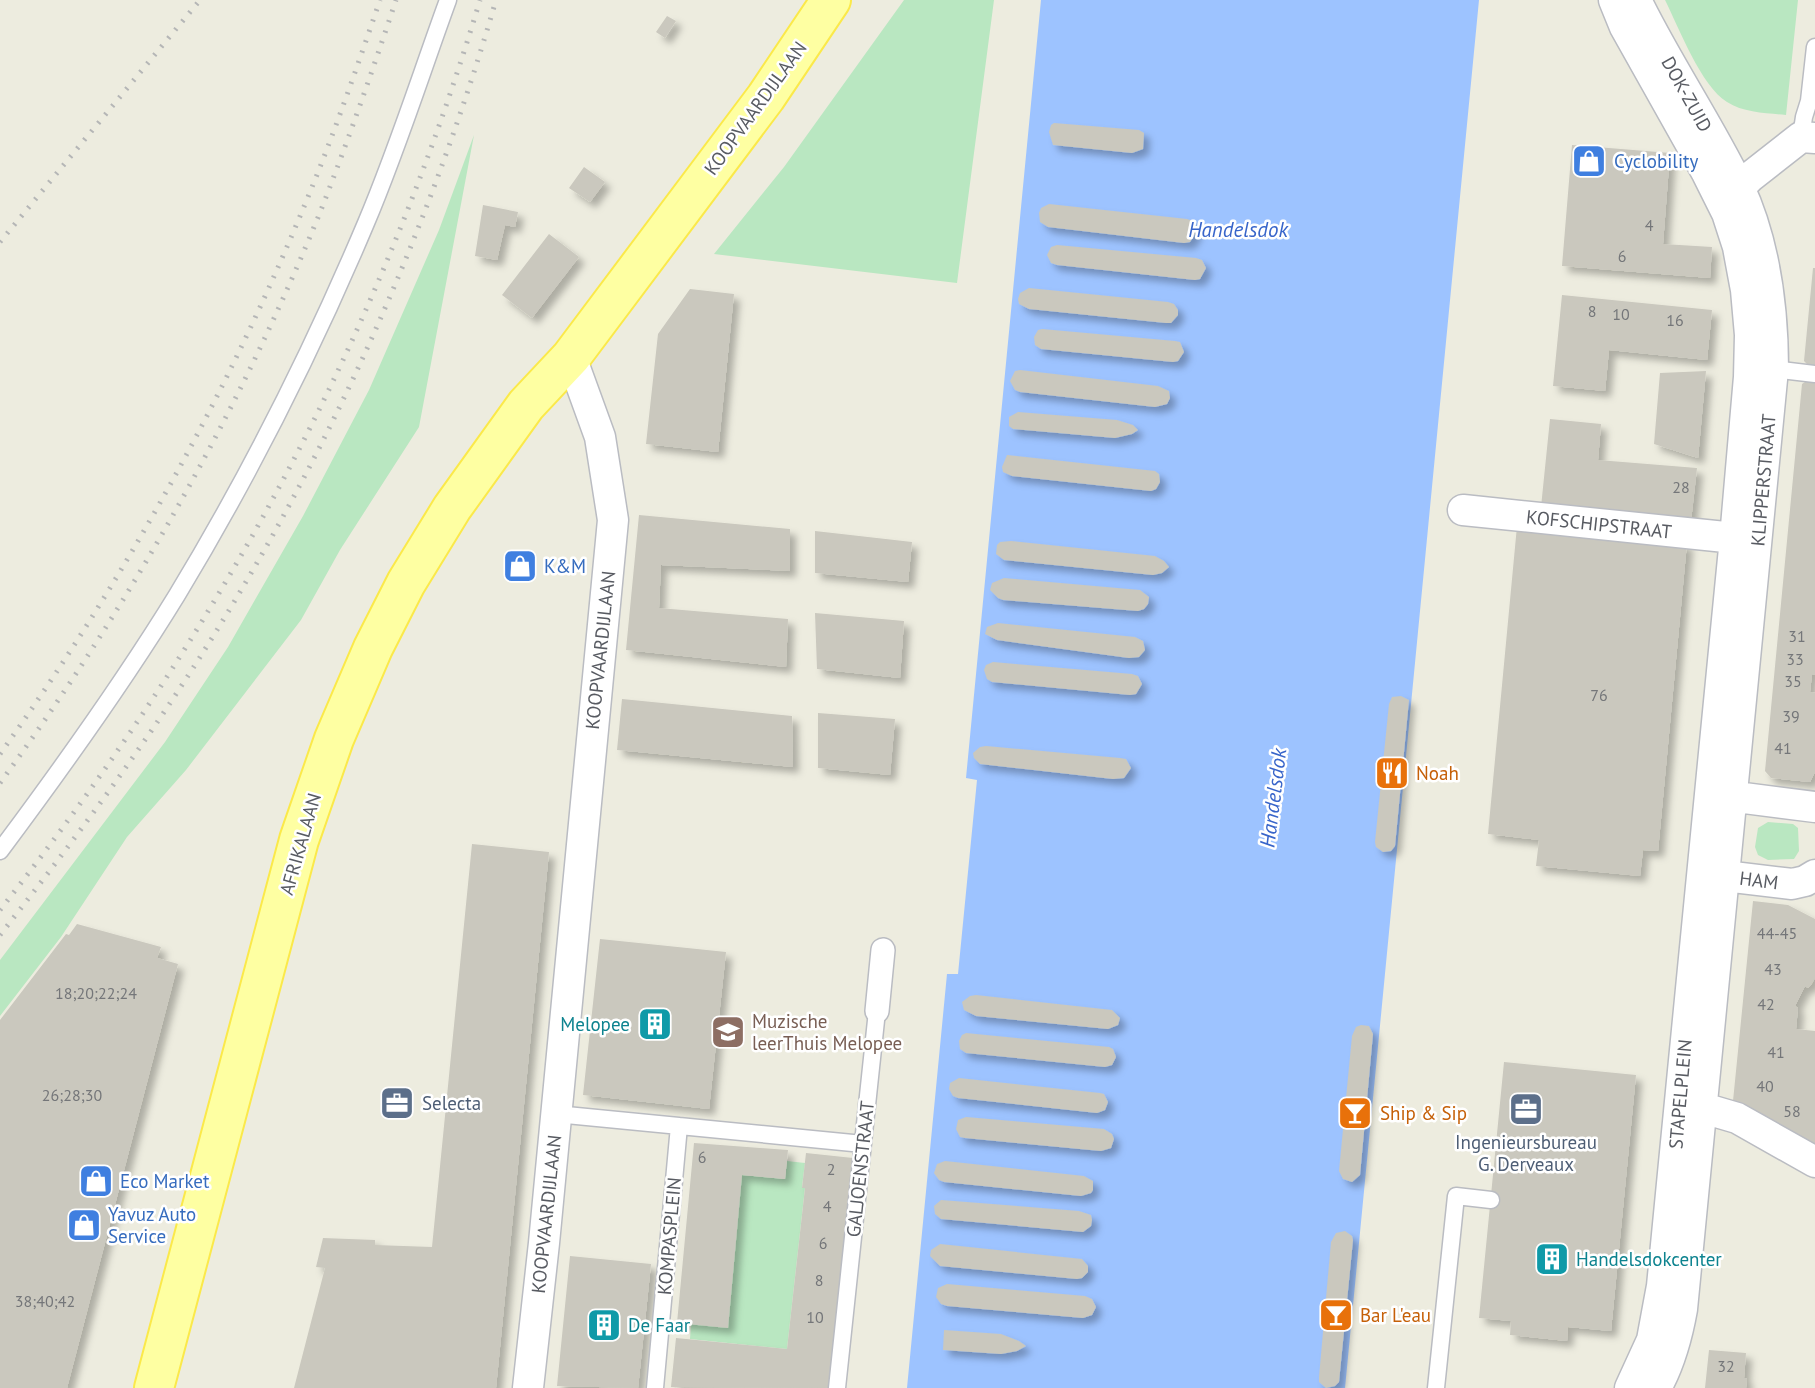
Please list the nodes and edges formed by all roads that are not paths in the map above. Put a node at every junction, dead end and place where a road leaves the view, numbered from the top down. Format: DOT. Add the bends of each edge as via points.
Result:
graph roads {
  1 [pos="448,0"];
  2 [pos="831,0"];
  3 [pos="1614,0"];
  4 [pos="1636,0"];
  5 [pos="1815,47"];
  6 [pos="1682,131"];
  7 [pos="1808,138"];
  8 [pos="1730,194"];
  9 [pos="571,357"];
  10 [pos="1773,369"];
  11 [pos="1815,374"];
  12 [pos="1463,510"];
  13 [pos="1735,538"];
  14 [pos="1721,795"];
  15 [pos="1815,807"];
  16 [pos="0,851"];
  17 [pos="1713,874"];
  18 [pos="1812,882"];
  19 [pos="883,950"];
  20 [pos="1703,975"];
  21 [pos="877,1011"];
  22 [pos="1703,1108"];
  23 [pos="556,1114"];
  24 [pos="679,1126"];
  25 [pos="863,1144"];
  26 [pos="1815,1162"];
  27 [pos="1491,1200"];
  28 [pos="154,1388"];
  29 [pos="528,1388"];
  30 [pos="655,1388"];
  31 [pos="837,1388"];
  32 [pos="1436,1388"];
  33 [pos="1630,1388"];
  34 [pos="1656,1388"];
  1 -- 16 [label="lane" via="367,221 306,355 234,495 176,596 65,763"];
  2 -- 9 [label="main road, KOOPVAARDIJLAAN" via="766,97"];
  3 -- 6 [label="street, DOK-ZUID"];
  4 -- 8 [label="street, DOK-ZUID"];
  5 -- 7 [label="lane" via="1804,117"];
  6 -- 8 [label="street, KLIPPERSTRAAT"];
  7 -- 8 [label="street"];
  8 -- 10 [label="street, KLIPPERSTRAAT" via="1761,255 1773,329"];
  8 -- 13 [label="street, KLIPPERSTRAAT" via="1751,335"];
  9 -- 23 [label="street, KOOPVAARDIJLAAN" via="600,437 613,520"];
  9 -- 28 [label="main road, AFRIKALAAN" via="526,405 405,583 334,739 295,853"];
  10 -- 11 [label="lane"];
  10 -- 14 [label="street, KLIPPERSTRAAT"];
  12 -- 13 [label="street, KOFSCHIPSTRAAT"];
  13 -- 14 [label="street, KLIPPERSTRAAT"];
  14 -- 15 [label="street"];
  14 -- 17 [label="street, STAPELPLEIN"];
  17 -- 18 [label="street, HAM" via="1792,884"];
  17 -- 20 [label="street, STAPELPLEIN"];
  19 -- 21 [label="street, GALJOENSTRAAT"];
  20 -- 22 [label="street, STAPELPLEIN"];
  20 -- 33 [label="street, STAPELPLEIN" via="1658,1313 1652,1340"];
  21 -- 25 [label="lane, GALJOENSTRAAT"];
  22 -- 26 [label="street" via="1737,1118"];
  22 -- 34 [label="street, STAPELPLEIN" via="1682,1309 1676,1341"];
  23 -- 24 [label="lane"];
  23 -- 29 [label="street, KOOPVAARDIJLAAN"];
  24 -- 25 [label="lane"];
  24 -- 30 [label="lane, KOMPASPLEIN"];
  25 -- 31 [label="lane, GALJOENSTRAAT"];
  27 -- 32 [label="lane" via="1456,1196"];
}
